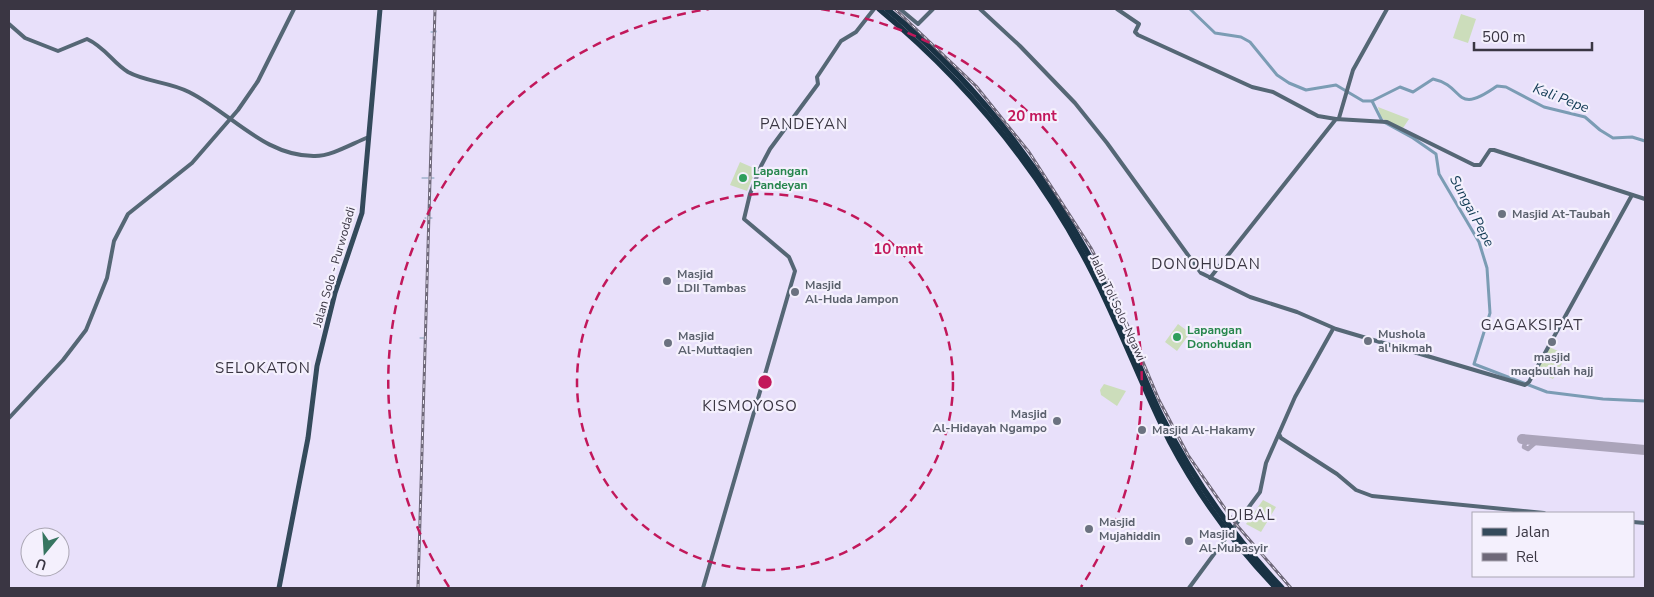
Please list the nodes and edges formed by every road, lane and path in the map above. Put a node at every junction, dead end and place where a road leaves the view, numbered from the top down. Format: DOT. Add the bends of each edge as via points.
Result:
graph roads {
  1 [pos="294,9"];
  2 [pos="380,9"];
  3 [pos="874,9"];
  4 [pos="879,9"];
  5 [pos="887,9"];
  6 [pos="900,9"];
  7 [pos="933,9"];
  8 [pos="980,9"];
  9 [pos="1117,9"];
  10 [pos="1387,9"];
  11 [pos="9,24"];
  12 [pos="231,118"];
  13 [pos="1337,119"];
  14 [pos="369,138"];
  15 [pos="1632,195"];
  16 [pos="1645,199"];
  17 [pos="1210,278"];
  18 [pos="1333,329"];
  19 [pos="1145,384"];
  20 [pos="9,418"];
  21 [pos="1279,437"];
  22 [pos="1534,512"];
  23 [pos="1234,527"];
  24 [pos="1228,535"];
  25 [pos="280,588"];
  26 [pos="703,588"];
  27 [pos="1188,588"];
  28 [pos="1276,588"];
  29 [pos="1282,588"];
  1 -- 12 [label="street" via="256,83"];
  2 -- 14 [label="main road, Jalan Solo - Purwodadi"];
  3 -- 26 [label="street" via="856,32 844,38 819,74 818,84 768,154 755,178 743,217 789,257 795,270"];
  4 -- 19 [label="highway, Jalan Tol Solo–Ngawi" via="911,36 964,90 1032,173 1093,273"];
  5 -- 19 [label="highway, Jalan Tol Solo–Ngawi" via="972,92 1041,177 1097,270"];
  6 -- 7 [label="street" via="919,24"];
  8 -- 17 [label="street" via="1075,103 1197,269"];
  9 -- 13 [label="street" via="1139,24 1135,32 1138,35 1252,87 1272,92 1318,116"];
  10 -- 13 [label="street" via="1355,66"];
  11 -- 12 [label="street" via="25,38 58,52 87,39 111,55 128,72 189,92"];
  12 -- 14 [label="street" via="251,135 302,155 319,156"];
  12 -- 20 [label="street" via="192,163 130,211 115,237 107,278 81,338"];
  13 -- 15 [label="street" via="1380,120 1474,165 1480,165 1494,150"];
  13 -- 17 [label="street"];
  14 -- 25 [label="main road, Jalan Solo - Purwodadi" via="361,218 335,294 318,366"];
  15 -- 16 [label="street"];
  15 -- 18 [label="street" via="1528,383 1471,370"];
  17 -- 18 [label="street"];
  18 -- 21 [label="street" via="1294,398"];
  19 -- 28 [label="highway, Jalan Tol Solo–Ngawi" via="1171,444 1207,503"];
  19 -- 29 [label="highway, Jalan Tol Solo–Ngawi" via="1198,480 1236,534"];
  21 -- 22 [label="street" via="1356,490 1372,496"];
  21 -- 23 [label="street" via="1266,463 1260,492"];
  24 -- 27 [label="street"];
}
